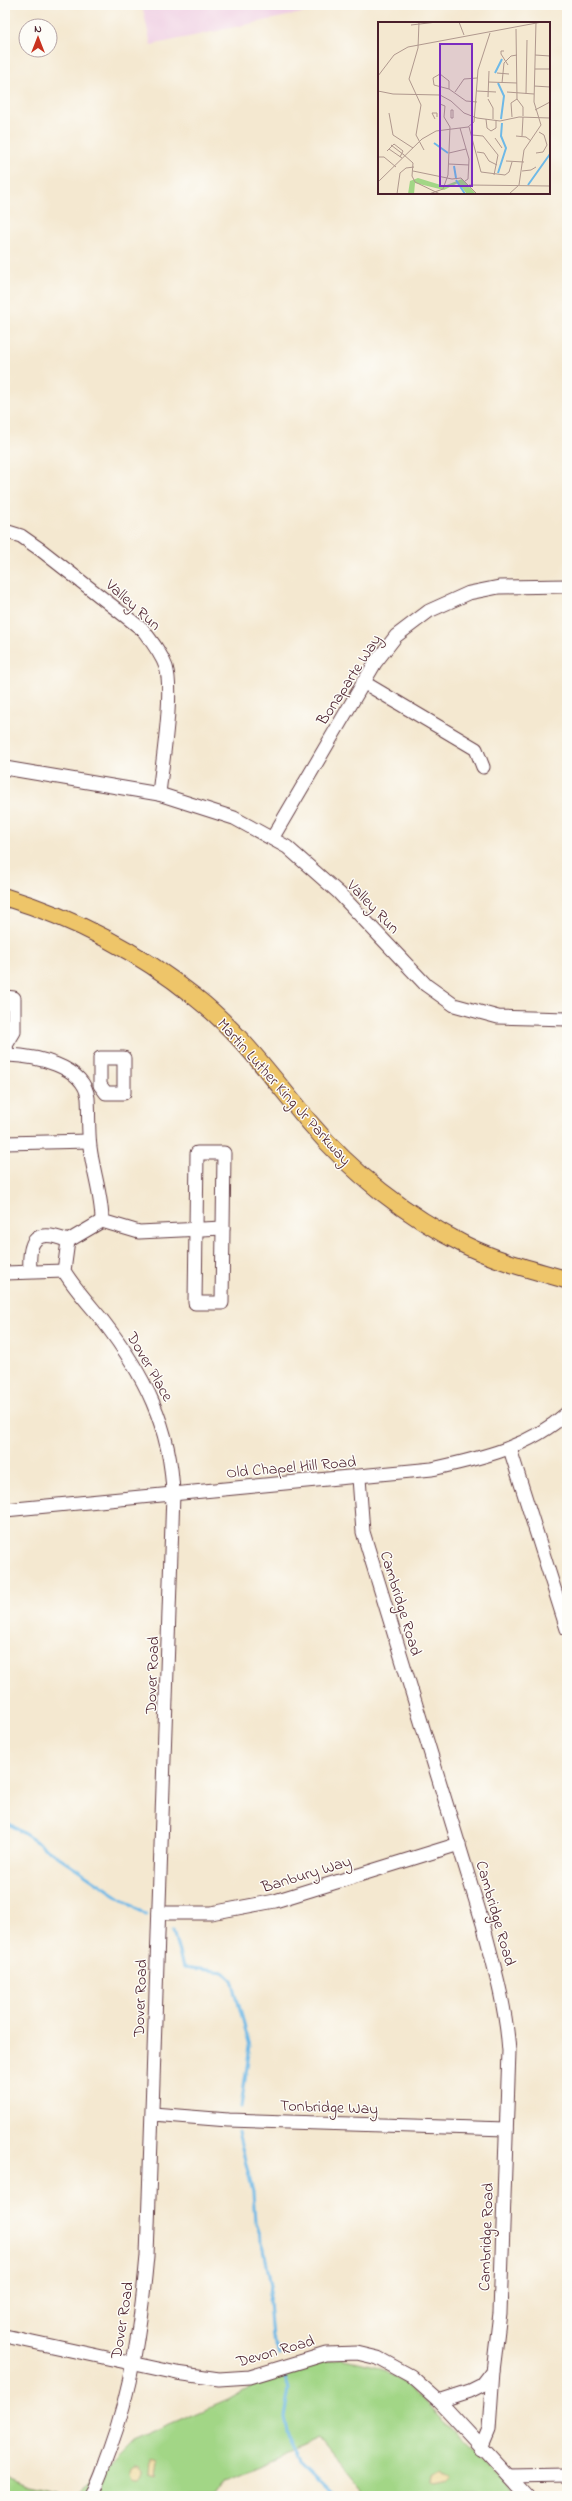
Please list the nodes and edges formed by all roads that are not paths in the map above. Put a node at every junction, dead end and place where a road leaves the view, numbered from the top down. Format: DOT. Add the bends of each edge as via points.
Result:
graph roads {
  1 [pos="5,531"];
  2 [pos="567,586"];
  3 [pos="364,682"];
  4 [pos="483,767"];
  5 [pos="5,768"];
  6 [pos="159,794"];
  7 [pos="273,837"];
  8 [pos="5,897"];
  9 [pos="5,997"];
  10 [pos="567,1019"];
  11 [pos="6,1052"];
  12 [pos="100,1085"];
  13 [pos="86,1090"];
  14 [pos="89,1141"];
  15 [pos="5,1143"];
  16 [pos="102,1222"];
  17 [pos="196,1228"];
  18 [pos="223,1228"];
  19 [pos="68,1241"];
  20 [pos="30,1270"];
  21 [pos="64,1271"];
  22 [pos="5,1272"];
  23 [pos="567,1280"];
  24 [pos="567,1413"];
  25 [pos="510,1449"];
  26 [pos="359,1478"];
  27 [pos="174,1494"];
  28 [pos="5,1510"];
  29 [pos="561,1591"];
  30 [pos="567,1629"];
  31 [pos="459,1844"];
  32 [pos="159,1913"];
  33 [pos="153,2114"];
  34 [pos="506,2129"];
  35 [pos="5,2336"];
  36 [pos="132,2363"];
  37 [pos="493,2371"];
  38 [pos="439,2401"];
  39 [pos="481,2448"];
  40 [pos="509,2476"];
  41 [pos="567,2476"];
  42 [pos="90,2496"];
  43 [pos="527,2496"];
  1 -- 6 [label="street, Valley Run" via="24,538 53,559 125,614 154,644 166,667 169,692"];
  2 -- 3 [label="street, Bonaparte Way" via="499,586 451,600 421,616 396,636 384,649"];
  3 -- 4 [label="street" via="476,749"];
  3 -- 7 [label="street, Bonaparte Way"];
  5 -- 6 [label="street, Valley Run"];
  6 -- 7 [label="street, Valley Run" via="228,816"];
  7 -- 10 [label="street, Valley Run" via="306,861 426,985 454,1005 498,1017"];
  8 -- 23 [label="main road, Martin Luther King Jr Parkway" via="46,910 113,943 145,960 196,997 238,1035 310,1123 342,1156 377,1187 416,1215 465,1245"];
  9 -- 11 [label="street" via="14,998 14,1032"];
  11 -- 13 [label="street" via="55,1065 76,1077"];
  12 -- 13 [label="street"];
  13 -- 14 [label="street"];
  14 -- 15 [label="street"];
  14 -- 16 [label="street" via="101,1200"];
  16 -- 17 [label="street" via="139,1232"];
  16 -- 19 [label="street"];
  17 -- 18 [label="street"];
  17 -- 18 [label="street" via="197,1153 224,1153"];
  17 -- 18 [label="street" via="195,1303 222,1303"];
  19 -- 20 [label="street" via="55,1236 41,1236 34,1240 30,1245"];
  19 -- 21 [label="street"];
  20 -- 21 [label="street"];
  20 -- 22 [label="street"];
  21 -- 27 [label="street, Dover Place" via="123,1348 152,1398 170,1449"];
  24 -- 25 [label="street, Old Chapel Hill Road" via="544,1431"];
  25 -- 26 [label="street, Old Chapel Hill Road" via="492,1456 432,1469"];
  25 -- 29 [label="street"];
  26 -- 27 [label="street, Old Chapel Hill Road"];
  26 -- 31 [label="street, Cambridge Road" via="363,1532"];
  27 -- 28 [label="street, Old Chapel Hill Road"];
  27 -- 32 [label="street, Dover Road"];
  29 -- 30 [label="street"];
  31 -- 32 [label="street, Banbury Way" via="262,1904 211,1913"];
  31 -- 34 [label="street, Cambridge Road" via="500,1988 507,2028 509,2051"];
  32 -- 33 [label="street, Dover Road"];
  33 -- 34 [label="street, Tonbridge Way" via="228,2120"];
  33 -- 36 [label="street, Dover Road" via="147,2256"];
  34 -- 37 [label="street, Cambridge Road" via="500,2313"];
  35 -- 36 [label="street, Devon Road"];
  36 -- 38 [label="street, Devon Road" via="177,2373 230,2380 266,2373 317,2355 357,2353 378,2358 399,2368"];
  36 -- 42 [label="street, Dover Road" via="113,2440"];
  37 -- 38 [label="street" via="482,2385"];
  37 -- 39 [label="street, Cambridge Road" via="489,2429"];
  38 -- 39 [label="street, Devon Road"];
  39 -- 40 [label="street, Devon Road"];
  40 -- 41 [label="street"];
  40 -- 43 [label="street, Devon Road"];
}
